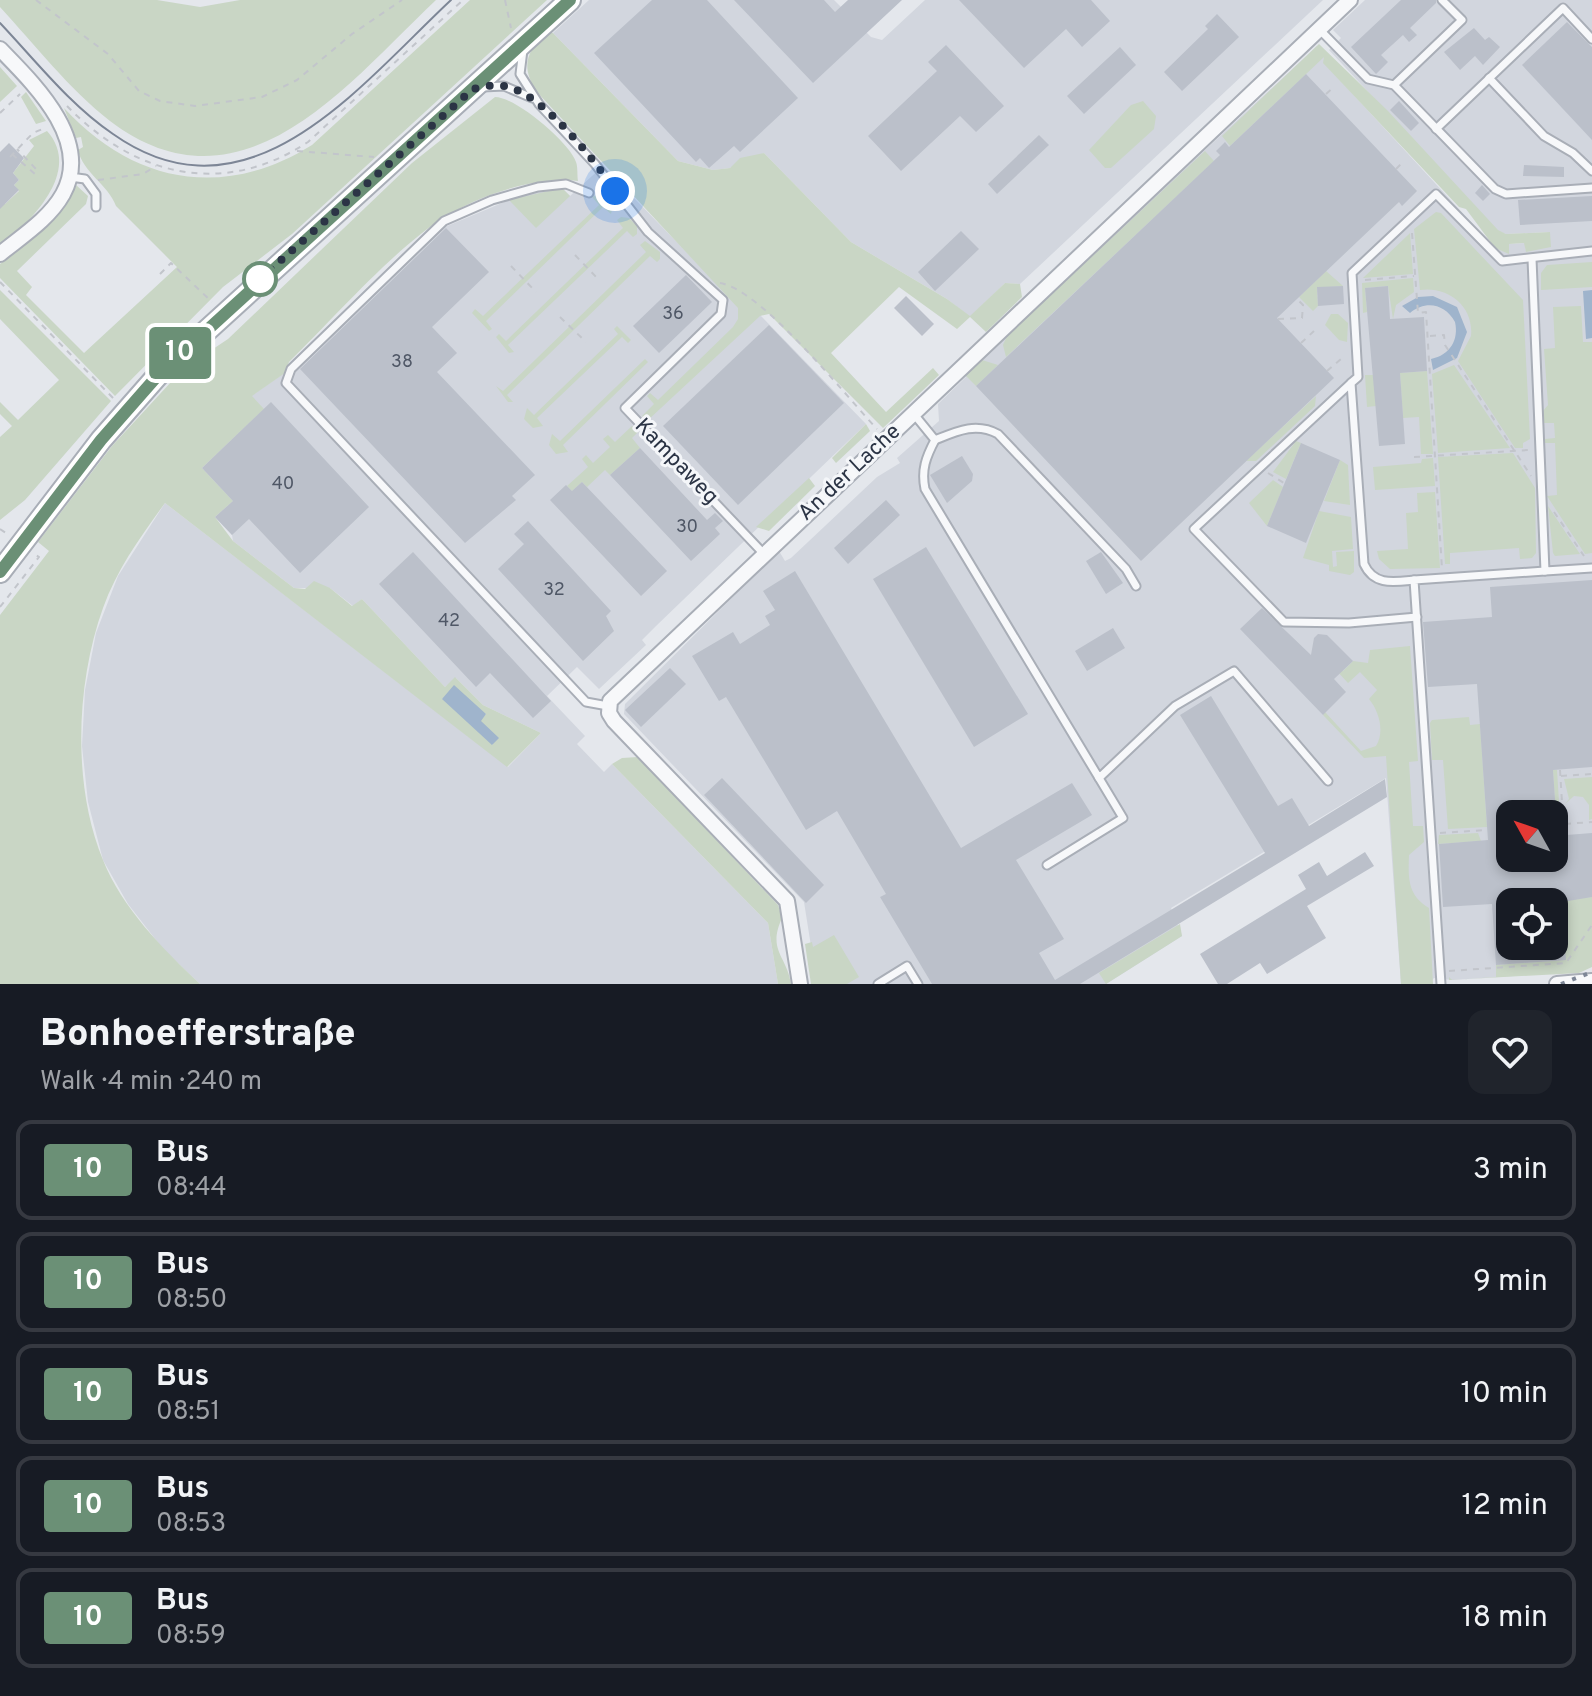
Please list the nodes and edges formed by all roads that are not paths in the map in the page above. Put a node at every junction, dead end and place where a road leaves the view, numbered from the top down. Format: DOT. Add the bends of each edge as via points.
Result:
graph roads {
  1 [pos="570,0"];
  2 [pos="1350,0"];
  3 [pos="1442,0"];
  4 [pos="1319,29"];
  5 [pos="1592,39"];
  6 [pos="520,40"];
  7 [pos="0,49"];
  8 [pos="1489,78"];
  9 [pos="1394,85"];
  10 [pos="473,89"];
  11 [pos="539,104"];
  12 [pos="1436,129"];
  13 [pos="1592,171"];
  14 [pos="77,178"];
  15 [pos="1592,188"];
  16 [pos="589,193"];
  17 [pos="96,207"];
  18 [pos="1592,251"];
  19 [pos="0,254"];
  20 [pos="1532,259"];
  21 [pos="1351,383"];
  22 [pos="913,413"];
  23 [pos="935,440"];
  24 [pos="764,554"];
  25 [pos="1592,568"];
  26 [pos="1545,571"];
  27 [pos="0,572"];
  28 [pos="1414,580"];
  29 [pos="1136,586"];
  30 [pos="1417,617"];
  31 [pos="608,706"];
  32 [pos="1099,778"];
  33 [pos="1328,781"];
  34 [pos="1047,865"];
  35 [pos="1592,981"];
  36 [pos="800,984"];
  37 [pos="878,984"];
  38 [pos="918,984"];
  39 [pos="1441,984"];
  40 [pos="1557,984"];
  1 -- 6 [label="main road"];
  2 -- 4 [label="street, An der Lache"];
  3 -- 9 [label="lane" via="1462,20"];
  4 -- 9 [label="lane" via="1368,79"];
  4 -- 22 [label="street, An der Lache"];
  5 -- 8 [label="lane" via="1563,8"];
  6 -- 10 [label="main road"];
  6 -- 11 [label="lane" via="520,74"];
  7 -- 14 [label="street" via="52,107"];
  8 -- 12 [label="lane"];
  8 -- 13 [label="lane" via="1544,136"];
  9 -- 12 [label="lane"];
  10 -- 11 [label="lane" via="504,86"];
  10 -- 27 [label="main road" via="159,374"];
  11 -- 24 [label="lane, Kampaweg" via="648,232 723,300 721,314 625,408"];
  12 -- 15 [label="lane" via="1501,192"];
  14 -- 17 [label="lane" via="96,194"];
  14 -- 19 [label="street" via="46,216"];
  16 -- 31 [label="lane" via="566,184 538,187 444,221 291,369 286,383 586,702"];
  18 -- 20 [label="lane"];
  20 -- 21 [label="lane" via="1499,260 1436,194 1352,273 1358,377"];
  20 -- 26 [label="lane"];
  21 -- 28 [label="lane" via="1364,564 1380,580"];
  21 -- 30 [label="lane" via="1194,529 1284,622"];
  22 -- 23 [label="lane"];
  22 -- 24 [label="street, An der Lache"];
  23 -- 29 [label="lane" via="971,427 998,434 1126,569"];
  23 -- 32 [label="lane" via="925,458 925,489"];
  24 -- 31 [label="street, An der Lache"];
  25 -- 26 [label="lane"];
  26 -- 28 [label="lane"];
  28 -- 30 [label="lane"];
  30 -- 39 [label="lane"];
  31 -- 36 [label="street" via="614,721 787,901"];
  32 -- 33 [label="lane" via="1175,706 1234,671"];
  32 -- 34 [label="lane" via="1123,818"];
  35 -- 40 [label="street"];
  37 -- 38 [label="lane" via="907,966"];
}
